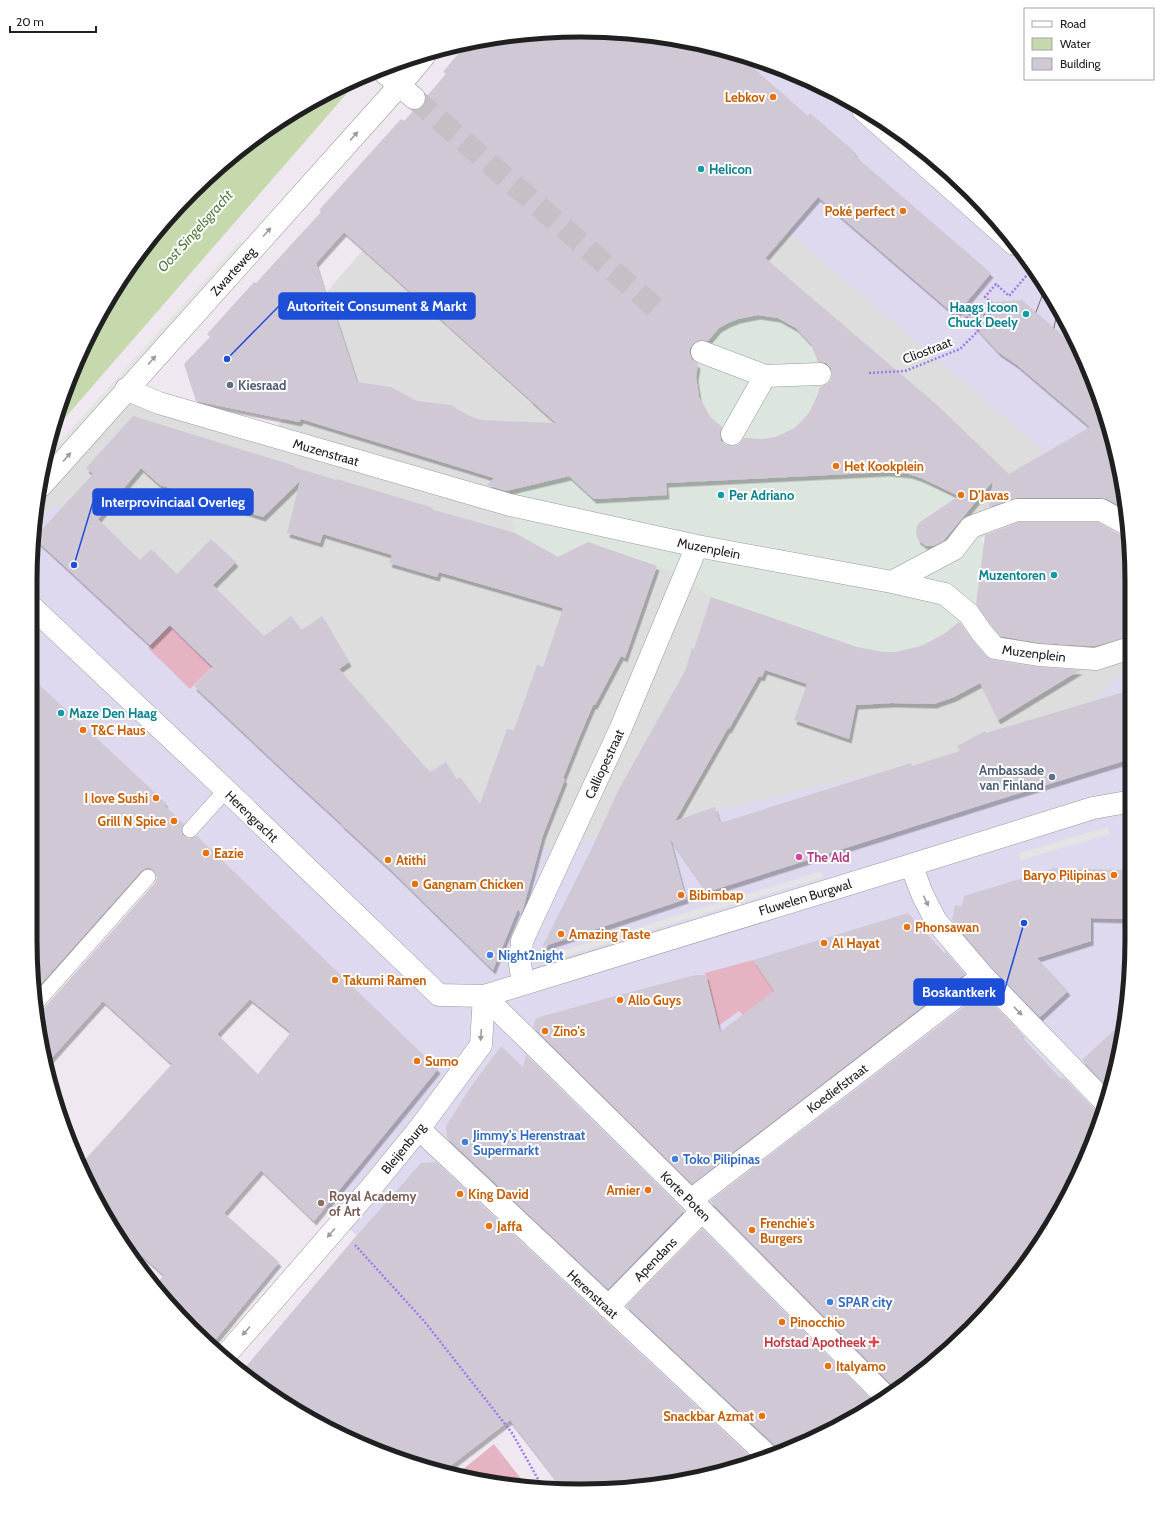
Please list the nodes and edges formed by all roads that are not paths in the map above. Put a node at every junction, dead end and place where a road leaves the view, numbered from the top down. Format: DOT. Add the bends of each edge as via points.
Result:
graph roads {
  1 [pos="422,61"];
  2 [pos="385,74"];
  3 [pos="407,92"];
  4 [pos="889,133"];
  5 [pos="992,225"];
  6 [pos="702,352"];
  7 [pos="820,374"];
  8 [pos="765,376"];
  9 [pos="126,389"];
  10 [pos="732,434"];
  11 [pos="46,480"];
  12 [pos="528,509"];
  13 [pos="1121,521"];
  14 [pos="697,546"];
  15 [pos="892,582"];
  16 [pos="37,612"];
  17 [pos="1125,649"];
  18 [pos="226,790"];
  19 [pos="1125,802"];
  20 [pos="190,830"];
  21 [pos="912,865"];
  22 [pos="148,877"];
  23 [pos="983,976"];
  24 [pos="523,983"];
  25 [pos="484,996"];
  26 [pos="41,998"];
  27 [pos="1101,1098"];
  28 [pos="419,1129"];
  29 [pos="696,1206"];
  30 [pos="608,1308"];
  31 [pos="227,1353"];
  32 [pos="882,1393"];
  33 [pos="764,1452"];
  1 -- 3 [label="street, Zwarteweg"];
  2 -- 3 [label="street"];
  9 -- 3 [label="street, Zwarteweg, one-way"];
  4 -- 5 [label="street"];
  6 -- 8 [label="street"];
  7 -- 8 [label="street"];
  8 -- 10 [label="street"];
  11 -- 9 [label="street, Zwarteweg, one-way"];
  9 -- 12 [label="street, Muzenstraat" via="159,403"];
  12 -- 14 [label="street, Muzenplein"];
  13 -- 15 [label="street" via="1101,510 1017,510 971,527 954,549"];
  14 -- 15 [label="street, Muzenplein"];
  14 -- 24 [label="street, Calliopestraat" via="620,730 522,941 520,964"];
  15 -- 17 [label="street, Muzenplein" via="944,594 969,614 995,648 1039,655 1096,659"];
  16 -- 18 [label="street, Herengracht"];
  18 -- 20 [label="lane"];
  18 -- 25 [label="street, Herengracht" via="439,995"];
  19 -- 21 [label="street, Fluwelen Burgwal" via="1093,808"];
  21 -- 23 [label="street, one-way" via="923,896 936,921"];
  21 -- 24 [label="street, Fluwelen Burgwal"];
  22 -- 26 [label="lane"];
  23 -- 27 [label="street, one-way"];
  23 -- 29 [label="street, Koediefstraat"];
  24 -- 25 [label="street, Fluwelen Burgwal"];
  25 -- 28 [label="street, Bleijenburg, one-way" via="481,1045"];
  25 -- 29 [label="street, Korte Poten"];
  28 -- 30 [label="street, Herenstraat"];
  28 -- 31 [label="street, Bleijenburg, one-way"];
  29 -- 30 [label="street, Apendans"];
  29 -- 32 [label="street, Korte Poten"];
  30 -- 33 [label="street, Herenstraat"];
}
